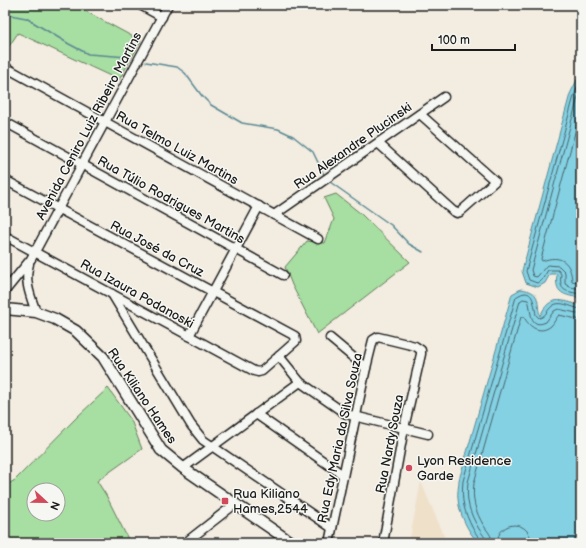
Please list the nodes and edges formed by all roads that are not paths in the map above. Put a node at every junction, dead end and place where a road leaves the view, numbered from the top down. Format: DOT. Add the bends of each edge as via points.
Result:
graph roads {
  1 [pos="140,5"];
  2 [pos="168,5"];
  3 [pos="162,17"];
  4 [pos="5,67"];
  5 [pos="444,97"];
  6 [pos="420,114"];
  7 [pos="5,122"];
  8 [pos="105,122"];
  9 [pos="378,143"];
  10 [pos="82,165"];
  11 [pos="5,180"];
  12 [pos="259,206"];
  13 [pos="58,209"];
  14 [pos="274,215"];
  15 [pos="5,236"];
  16 [pos="318,239"];
  17 [pos="236,250"];
  18 [pos="33,255"];
  19 [pos="283,275"];
  20 [pos="5,290"];
  21 [pos="212,293"];
  22 [pos="112,294"];
  23 [pos="5,309"];
  24 [pos="36,312"];
  25 [pos="189,336"];
  26 [pos="330,338"];
  27 [pos="375,338"];
  28 [pos="279,356"];
  29 [pos="366,368"];
  30 [pos="300,382"];
  31 [pos="256,414"];
  32 [pos="355,417"];
  33 [pos="404,428"];
  34 [pos="428,434"];
  35 [pos="213,446"];
  36 [pos="184,468"];
  37 [pos="343,475"];
  38 [pos="235,504"];
  39 [pos="332,528"];
  40 [pos="185,543"];
  41 [pos="292,543"];
  42 [pos="329,543"];
  43 [pos="384,543"];
  1 -- 3 [label="street"];
  2 -- 3 [label="street, Avenida Ceniro Luiz Ribeiro Martins"];
  3 -- 8 [label="street, Avenida Ceniro Luiz Ribeiro Martins"];
  4 -- 8 [label="street, Rua Telmo Luiz Martins"];
  5 -- 6 [label="street, Rua Alexandre Plucinski"];
  6 -- 9 [label="street, Rua Alexandre Plucinski"];
  6 -- 9 [label="street" via="495,181 460,212 457,213"];
  7 -- 10 [label="street, Rua Túlio Rodrigues Martins"];
  8 -- 10 [label="street, Avenida Ceniro Luiz Ribeiro Martins"];
  8 -- 12 [label="street, Rua Telmo Luiz Martins"];
  9 -- 14 [label="street, Rua Alexandre Plucinski"];
  10 -- 13 [label="street, Avenida Ceniro Luiz Ribeiro Martins"];
  10 -- 17 [label="street, Rua Túlio Rodrigues Martins"];
  11 -- 13 [label="street, Rua José da Cruz"];
  12 -- 14 [label="street, Rua Telmo Luiz Martins"];
  12 -- 17 [label="street"];
  13 -- 18 [label="street, Avenida Ceniro Luiz Ribeiro Martins"];
  13 -- 21 [label="street, Rua José da Cruz"];
  14 -- 16 [label="street, Rua Telmo Luiz Martins"];
  15 -- 18 [label="street, Rua Izaura Podanoski"];
  17 -- 19 [label="street, Rua Túlio Rodrigues Martins"];
  17 -- 21 [label="street"];
  18 -- 20 [label="street, Avenida Ceniro Luiz Ribeiro Martins"];
  18 -- 22 [label="street, Rua Izaura Podanoski"];
  18 -- 24 [label="street, Avenida Ceniro Luiz Ribeiro Martins" via="27,272 27,284"];
  21 -- 25 [label="street"];
  21 -- 28 [label="street, Rua José da Cruz" via="294,336 296,339"];
  22 -- 25 [label="street, Rua Izaura Podanoski"];
  22 -- 35 [label="street" via="191,425 203,440"];
  23 -- 24 [label="main road, Rua Kiliano Hames"];
  24 -- 36 [label="main road, Rua Kiliano Hames" via="72,328 103,357 161,450"];
  25 -- 28 [label="street, Rua Izaura Podanoski" via="258,372"];
  26 -- 29 [label="street"];
  27 -- 29 [label="street, Rua Edy Maria da Silva Souza"];
  27 -- 33 [label="street, Rua Nardy Souza" via="382,337 421,350"];
  28 -- 30 [label="street"];
  29 -- 32 [label="street, Rua Edy Maria da Silva Souza"];
  30 -- 31 [label="street"];
  30 -- 32 [label="street" via="342,412"];
  31 -- 35 [label="street"];
  31 -- 37 [label="street"];
  32 -- 33 [label="street"];
  32 -- 37 [label="street, Rua Edy Maria da Silva Souza"];
  33 -- 34 [label="street"];
  33 -- 43 [label="street, Rua Nardy Souza"];
  35 -- 36 [label="street"];
  35 -- 39 [label="street"];
  36 -- 38 [label="main road, Rua Kiliano Hames"];
  37 -- 39 [label="street, Rua Edy Maria da Silva Souza"];
  38 -- 40 [label="street"];
  38 -- 41 [label="main road, Rua Kiliano Hames"];
  39 -- 42 [label="street, Rua Edy Maria da Silva Souza"];
}
